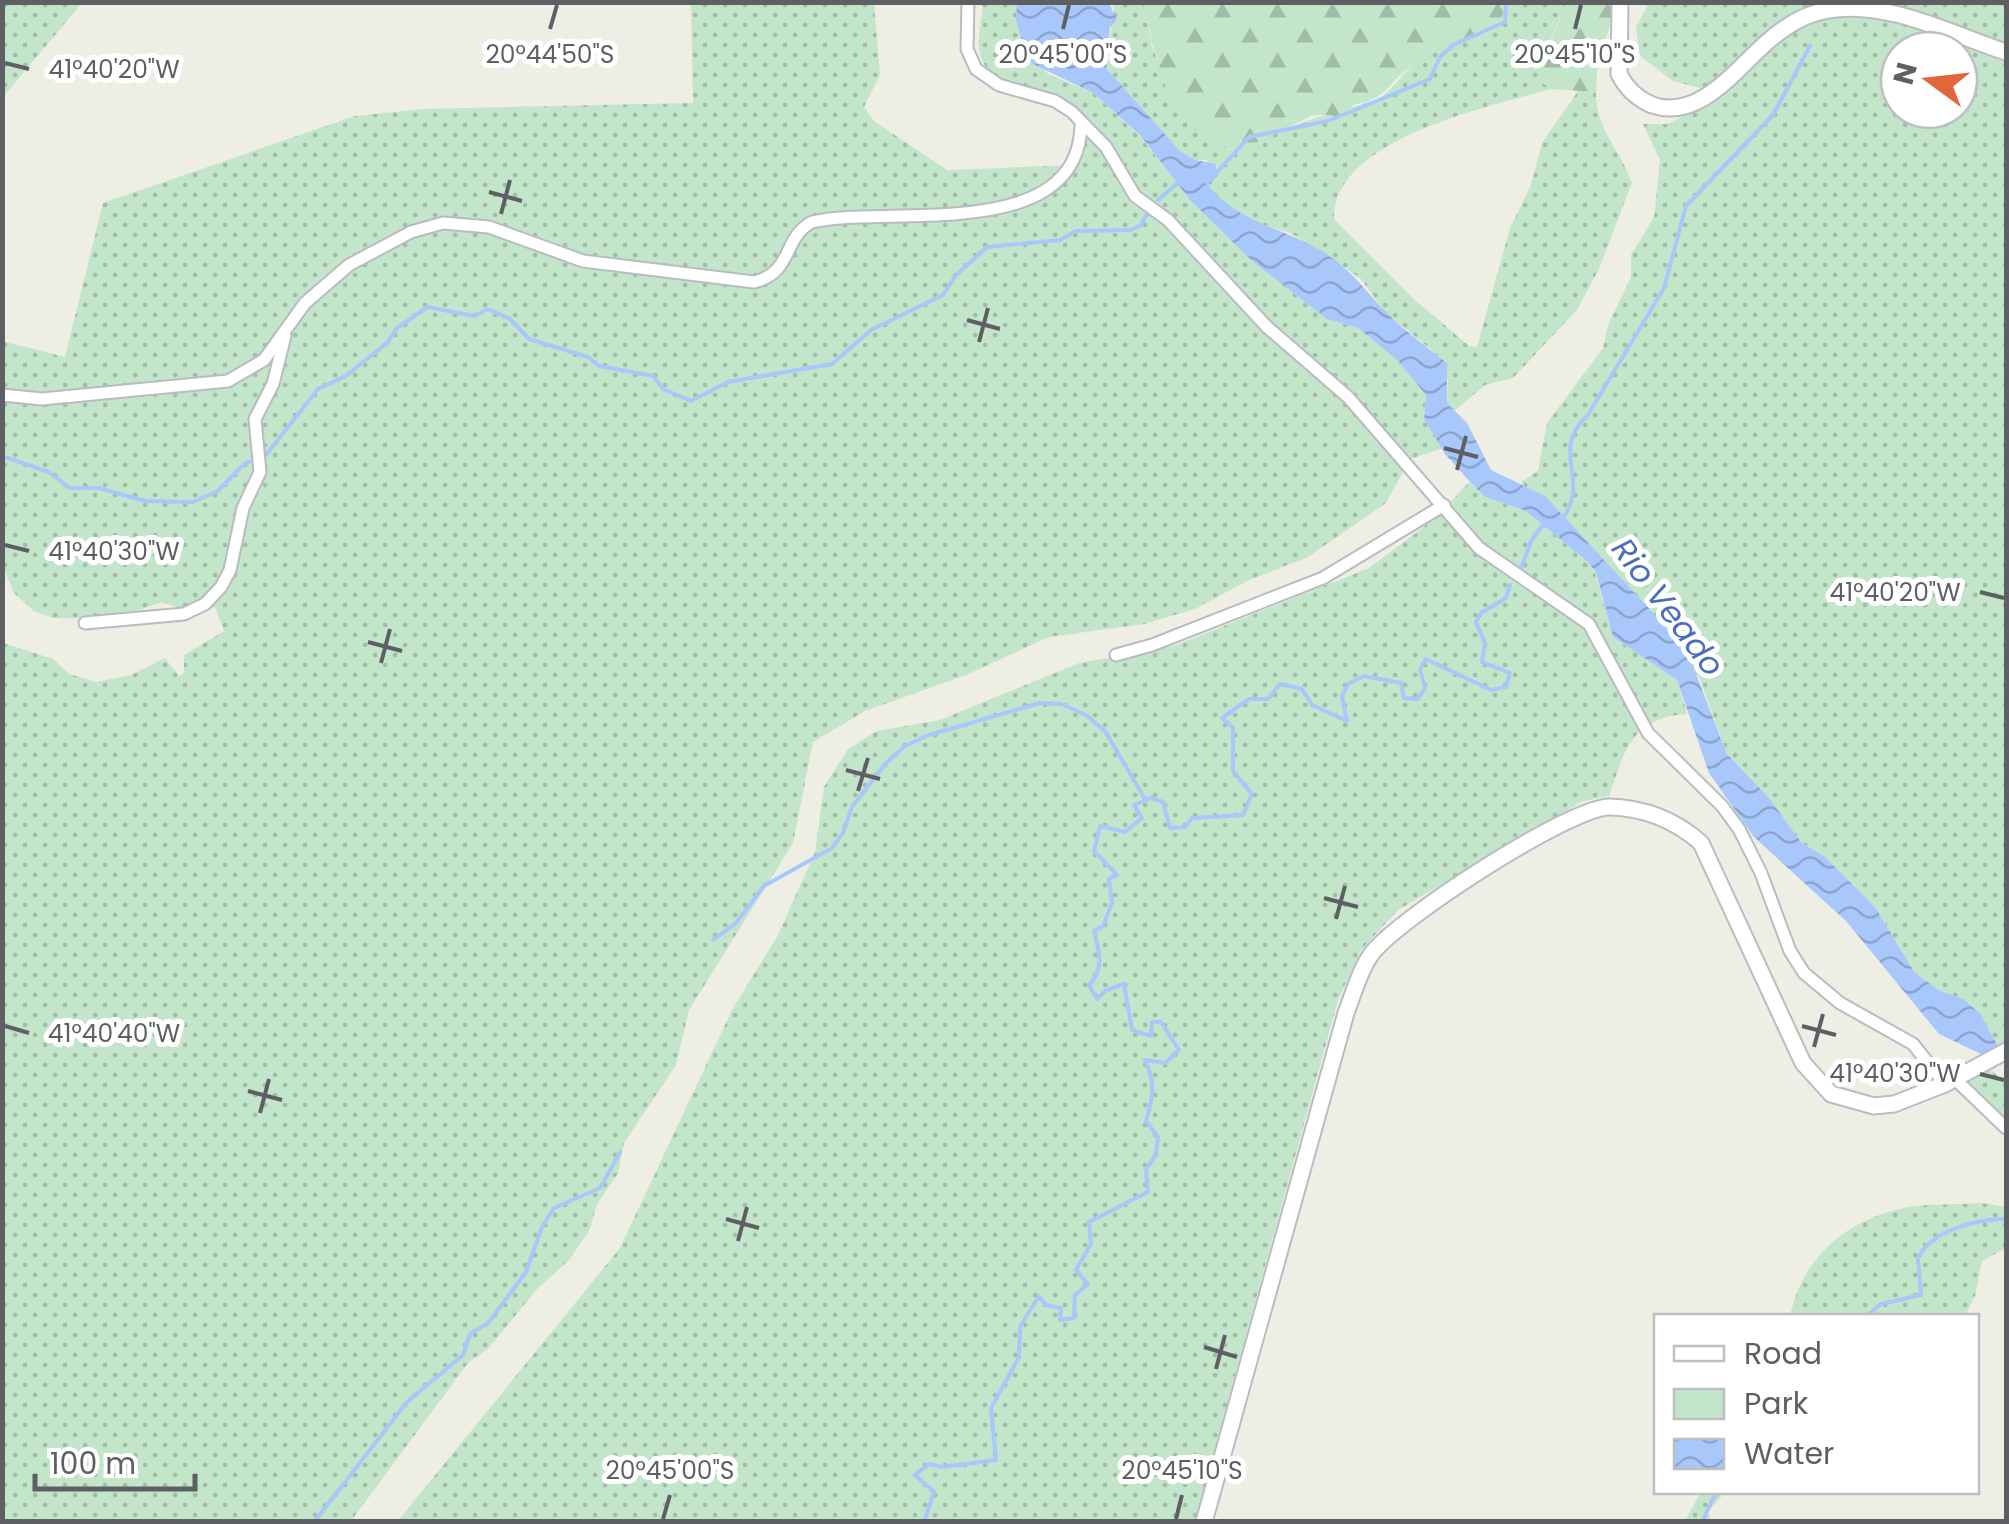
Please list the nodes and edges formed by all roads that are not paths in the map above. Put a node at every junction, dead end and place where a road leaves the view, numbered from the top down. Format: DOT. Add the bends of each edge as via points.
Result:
graph roads {
  1 [pos="968,2"];
  2 [pos="1620,2"];
  3 [pos="2006,52"];
  4 [pos="1081,124"];
  5 [pos="287,327"];
  6 [pos="2,395"];
  7 [pos="1444,505"];
  8 [pos="85,624"];
  9 [pos="1116,655"];
  10 [pos="2006,1052"];
  11 [pos="1950,1082"];
  12 [pos="2006,1128"];
  13 [pos="1204,1522"];
  1 -- 4 [label="street" via="968,49 976,69 998,85 1054,101"];
  2 -- 3 [label="main road" via="1619,74 1642,100 1664,108 1688,106 1718,88 1774,36 1825,10 1905,16"];
  4 -- 5 [label="street" via="1068,170 1035,193 950,216 812,222 777,272 754,282 583,261 489,227 443,223 349,265"];
  4 -- 7 [label="street" via="1106,147 1135,196 1168,220 1267,327 1348,396"];
  5 -- 6 [label="street" via="264,360 228,381 42,399"];
  5 -- 8 [label="street" via="256,419 260,472 242,508 221,587 184,614"];
  7 -- 9 [label="street" via="1310,584"];
  7 -- 11 [label="street" via="1490,558 1589,624 1648,733 1738,829 1804,974 1840,1004 1913,1044"];
  10 -- 11 [label="main road"];
  11 -- 12 [label="street"];
  11 -- 13 [label="main road" via="1874,1106 1831,1094 1803,1063 1701,843 1658,815 1608,806 1557,826 1412,914 1369,957 1346,1013"];
}
